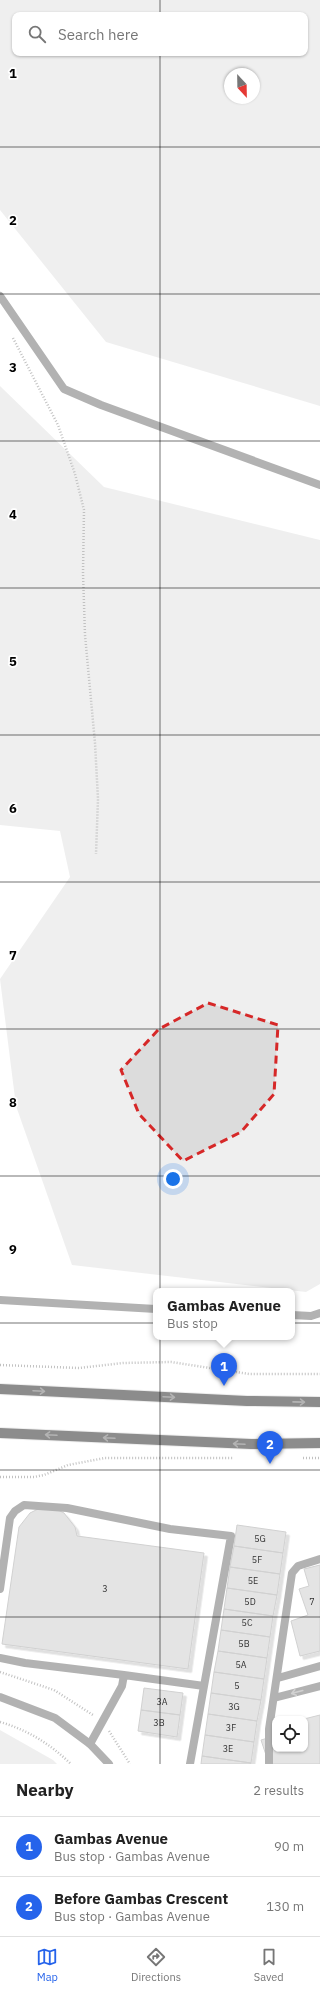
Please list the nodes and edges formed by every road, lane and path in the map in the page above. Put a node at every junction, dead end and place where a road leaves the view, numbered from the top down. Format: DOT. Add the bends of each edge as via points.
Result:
graph roads {
  1 [pos="0,296"];
  2 [pos="11,334"];
  3 [pos="320,485"];
  4 [pos="96,854"];
  5 [pos="0,1300"];
  6 [pos="153,1309"];
  7 [pos="320,1313"];
  8 [pos="295,1316"];
  9 [pos="0,1365"];
  10 [pos="320,1374"];
  11 [pos="0,1389"];
  12 [pos="320,1402"];
  13 [pos="0,1433"];
  14 [pos="320,1443"];
  15 [pos="238,1458"];
  16 [pos="298,1458"];
  17 [pos="320,1458"];
  18 [pos="0,1477"];
  19 [pos="320,1559"];
  20 [pos="0,1589"];
  21 [pos="0,1658"];
  22 [pos="320,1666"];
  23 [pos="0,1672"];
  24 [pos="124,1675"];
  25 [pos="278,1678"];
  26 [pos="204,1686"];
  27 [pos="320,1686"];
  28 [pos="0,1697"];
  29 [pos="274,1698"];
  30 [pos="0,1722"];
  31 [pos="103,1723"];
  32 [pos="90,1744"];
  33 [pos="71,1764"];
  34 [pos="108,1764"];
  35 [pos="130,1764"];
  36 [pos="190,1764"];
  37 [pos="269,1764"];
  1 -- 3 [label="street" via="64,389 108,408"];
  2 -- 4 [label="path" via="58,425 84,510 85,635 95,735 98,799"];
  5 -- 6 [label="street"];
  7 -- 8 [label="street"];
  9 -- 10 [label="path" via="79,1368 171,1362 249,1374"];
  11 -- 12 [label="main road, one-way" via="240,1401"];
  14 -- 13 [label="main road, one-way" via="251,1444"];
  15 -- 18 [label="path" via="104,1458 68,1465 34,1477"];
  16 -- 17 [label="path"];
  19 -- 25 [label="street" via="298,1566 292,1573"];
  20 -- 26 [label="street" via="10,1518 24,1505 67,1508 170,1529 231,1536"];
  21 -- 24 [label="street"];
  22 -- 25 [label="street"];
  23 -- 31 [label="path" via="54,1690 86,1709"];
  24 -- 26 [label="street"];
  24 -- 31 [label="street" via="122,1686"];
  25 -- 29 [label="street"];
  26 -- 36 [label="street"];
  27 -- 29 [label="street, one-way"];
  28 -- 32 [label="street" via="55,1718"];
  29 -- 37 [label="street"];
  30 -- 33 [label="path" via="41,1739"];
  31 -- 32 [label="street"];
  31 -- 35 [label="path"];
  32 -- 34 [label="street"];
}
